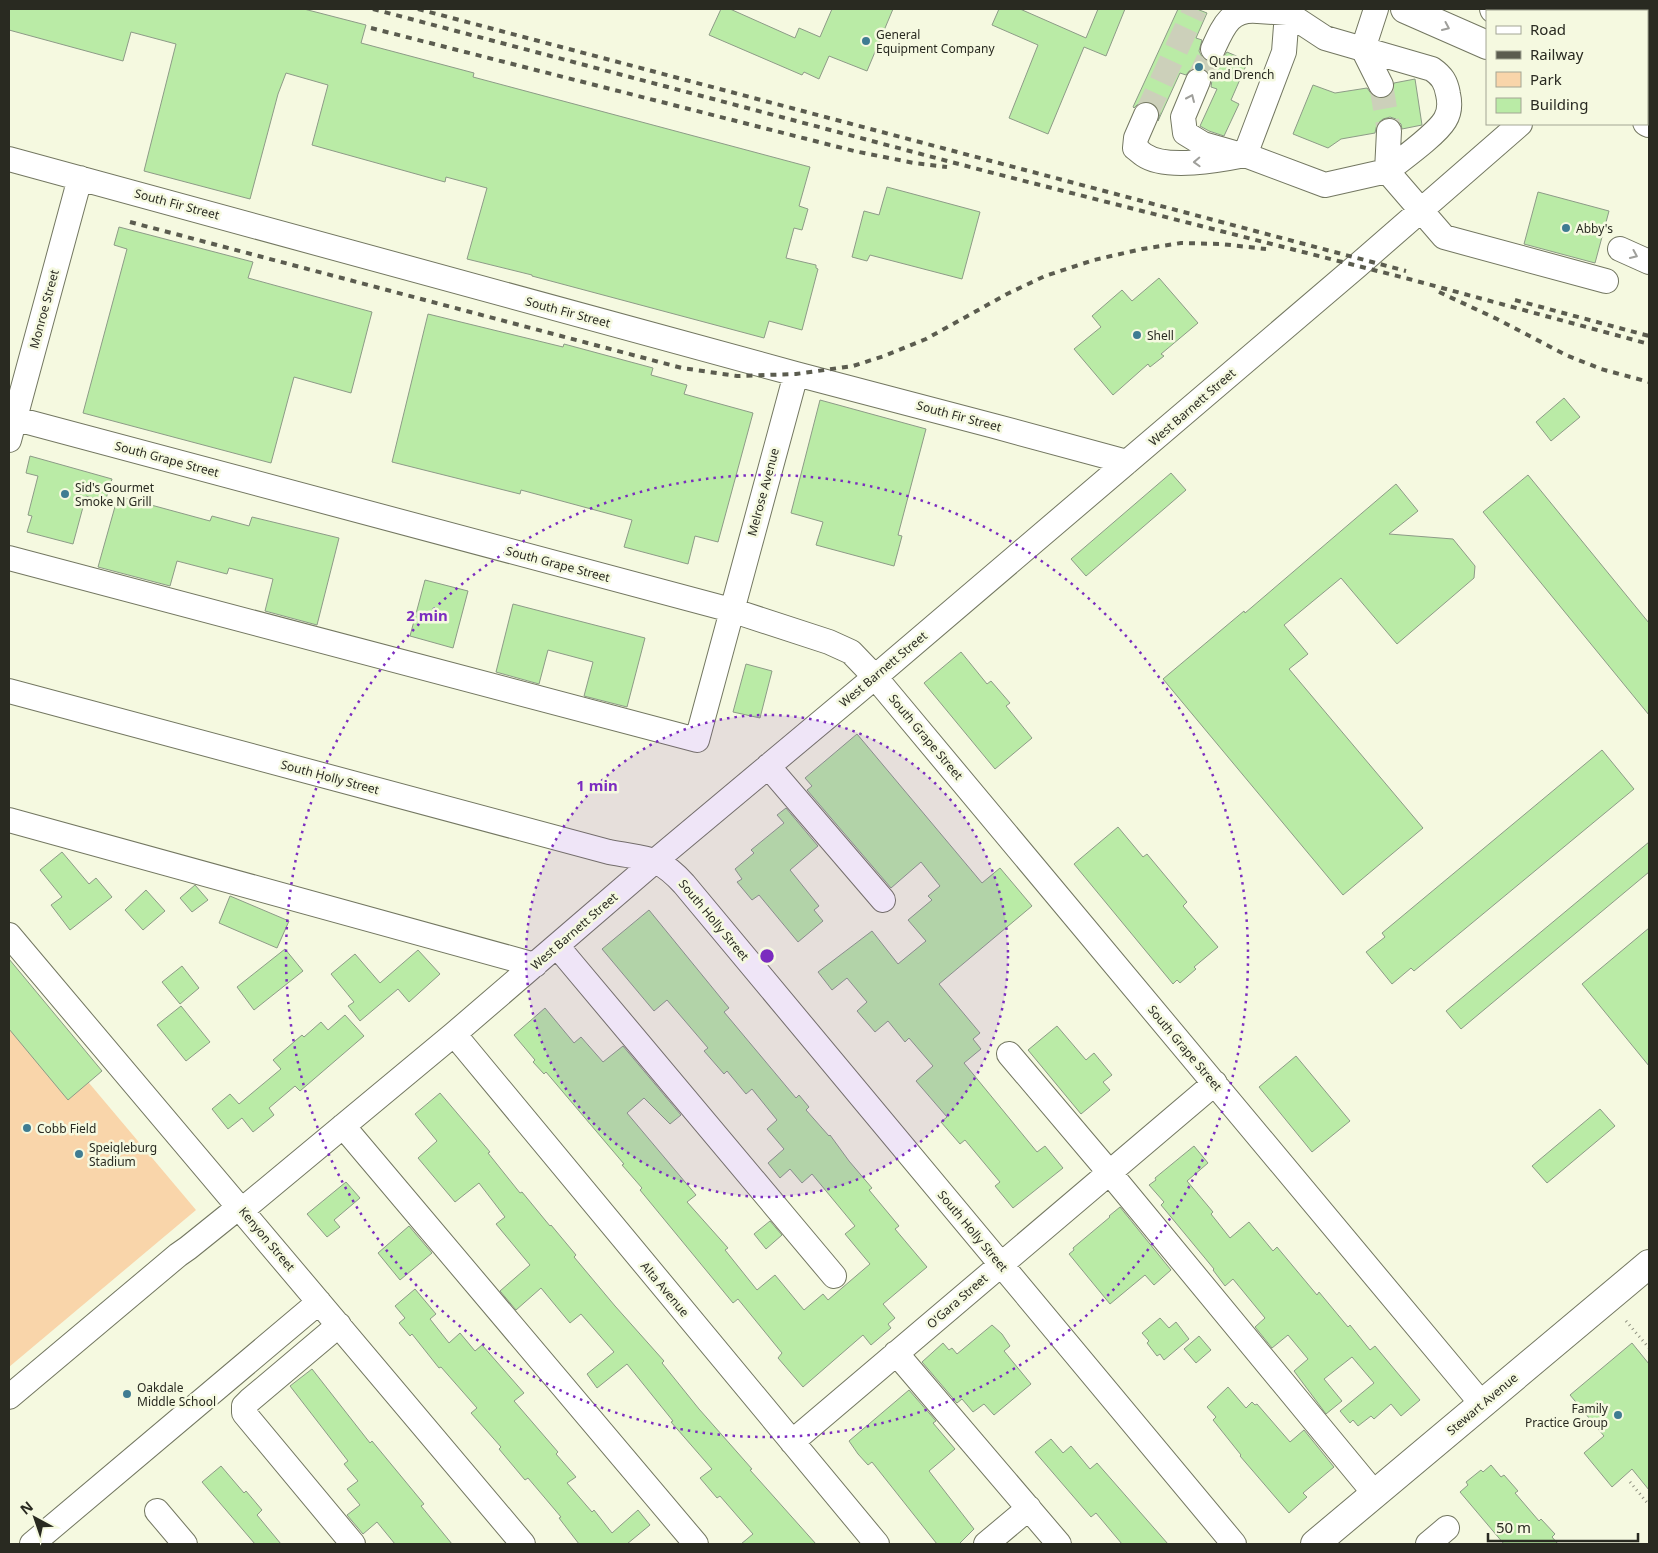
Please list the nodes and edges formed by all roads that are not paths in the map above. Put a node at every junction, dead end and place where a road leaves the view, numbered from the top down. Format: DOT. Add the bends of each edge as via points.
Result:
graph roads {
  1 [pos="1376,9"];
  2 [pos="1405,9"];
  3 [pos="1257,10"];
  4 [pos="1286,11"];
  5 [pos="1486,45"];
  6 [pos="1213,49"];
  7 [pos="1363,49"];
  8 [pos="1198,81"];
  9 [pos="1381,85"];
  10 [pos="1146,115"];
  11 [pos="1519,125"];
  12 [pos="1389,131"];
  13 [pos="1245,155"];
  14 [pos="9,158"];
  15 [pos="1387,171"];
  16 [pos="80,178"];
  17 [pos="1420,210"];
  18 [pos="1620,249"];
  19 [pos="1649,262"];
  20 [pos="1606,281"];
  21 [pos="796,374"];
  22 [pos="11,425"];
  23 [pos="1127,462"];
  24 [pos="9,558"];
  25 [pos="731,610"];
  26 [pos="875,677"];
  27 [pos="9,691"];
  28 [pos="768,766"];
  29 [pos="9,820"];
  30 [pos="655,861"];
  31 [pos="883,900"];
  32 [pos="9,935"];
  33 [pos="557,946"];
  34 [pos="535,965"];
  35 [pos="454,1034"];
  36 [pos="1009,1054"];
  37 [pos="1215,1083"];
  38 [pos="343,1126"];
  39 [pos="1109,1172"];
  40 [pos="241,1209"];
  41 [pos="1000,1264"];
  42 [pos="1649,1264"];
  43 [pos="834,1276"];
  44 [pos="319,1302"];
  45 [pos="339,1326"];
  46 [pos="896,1353"];
  47 [pos="9,1397"];
  48 [pos="1482,1404"];
  49 [pos="792,1442"];
  50 [pos="1375,1494"];
  51 [pos="1029,1508"];
  52 [pos="157,1511"];
  53 [pos="1447,1528"];
  54 [pos="32,1544"];
  55 [pos="185,1544"];
  56 [pos="352,1544"];
  57 [pos="523,1544"];
  58 [pos="696,1544"];
  59 [pos="877,1544"];
  60 [pos="986,1544"];
  61 [pos="1059,1544"];
  62 [pos="1234,1544"];
  63 [pos="1315,1544"];
  64 [pos="1428,1544"];
  1 -- 7 [label="street"];
  2 -- 5 [label="main road, one-way"];
  3 -- 4 [label="street"];
  3 -- 6 [label="street" via="1232,15"];
  4 -- 7 [label="street" via="1325,38"];
  4 -- 13 [label="street" via="1284,52"];
  7 -- 9 [label="street"];
  7 -- 15 [label="street" via="1432,69 1442,76 1447,86 1450,104 1445,120"];
  13 -- 8 [label="street, one-way" via="1203,144 1185,133 1182,116"];
  13 -- 10 [label="street, one-way" via="1216,161 1168,163 1146,156 1135,148"];
  11 -- 17 [label="street, West Barnett Street"];
  12 -- 15 [label="street"];
  13 -- 15 [label="street" via="1325,185"];
  14 -- 16 [label="street, South Fir Street"];
  15 -- 17 [label="street"];
  16 -- 21 [label="street, South Fir Street"];
  16 -- 22 [label="street, Monroe Street"];
  17 -- 20 [label="street" via="1444,237"];
  17 -- 23 [label="street, West Barnett Street"];
  18 -- 19 [label="street, one-way"];
  21 -- 23 [label="street, South Fir Street"];
  21 -- 25 [label="street, Melrose Avenue"];
  22 -- 25 [label="street, South Grape Street"];
  23 -- 26 [label="street, West Barnett Street"];
  24 -- 25 [label="street, Melrose Avenue" via="697,740"];
  25 -- 26 [label="street, South Grape Street" via="830,642 851,652"];
  26 -- 28 [label="street, West Barnett Street"];
  26 -- 37 [label="street, South Grape Street"];
  27 -- 30 [label="street, South Holly Street" via="609,852 643,856"];
  28 -- 30 [label="street, West Barnett Street"];
  28 -- 31 [label="street"];
  29 -- 34 [label="street"];
  30 -- 33 [label="street, West Barnett Street"];
  30 -- 41 [label="street, South Holly Street" via="684,884"];
  32 -- 40 [label="street, Kenyon Street"];
  33 -- 34 [label="street, West Barnett Street"];
  33 -- 43 [label="street"];
  34 -- 35 [label="street, West Barnett Street"];
  35 -- 38 [label="street, West Barnett Street"];
  35 -- 49 [label="street, Alta Avenue"];
  36 -- 39 [label="street"];
  37 -- 39 [label="street, O'Gara Street"];
  37 -- 48 [label="street, South Grape Street"];
  38 -- 40 [label="street, West Barnett Street"];
  38 -- 58 [label="street"];
  39 -- 41 [label="street, O'Gara Street"];
  39 -- 50 [label="street"];
  40 -- 44 [label="street, Kenyon Street"];
  40 -- 47 [label="street, West Barnett Street" via="178,1255"];
  41 -- 46 [label="street, O'Gara Street"];
  41 -- 62 [label="street, South Holly Street"];
  42 -- 48 [label="main road, Stewart Avenue"];
  44 -- 45 [label="street, Kenyon Street"];
  44 -- 54 [label="street"];
  45 -- 56 [label="street" via="250,1400 244,1406 244,1412"];
  45 -- 57 [label="street, Kenyon Street"];
  46 -- 49 [label="street, O'Gara Street"];
  46 -- 51 [label="street"];
  48 -- 50 [label="main road, Stewart Avenue"];
  49 -- 59 [label="street, Alta Avenue"];
  50 -- 63 [label="main road, Stewart Avenue"];
  51 -- 60 [label="street"];
  51 -- 61 [label="street"];
  52 -- 55 [label="street"];
  53 -- 64 [label="street"];
}
